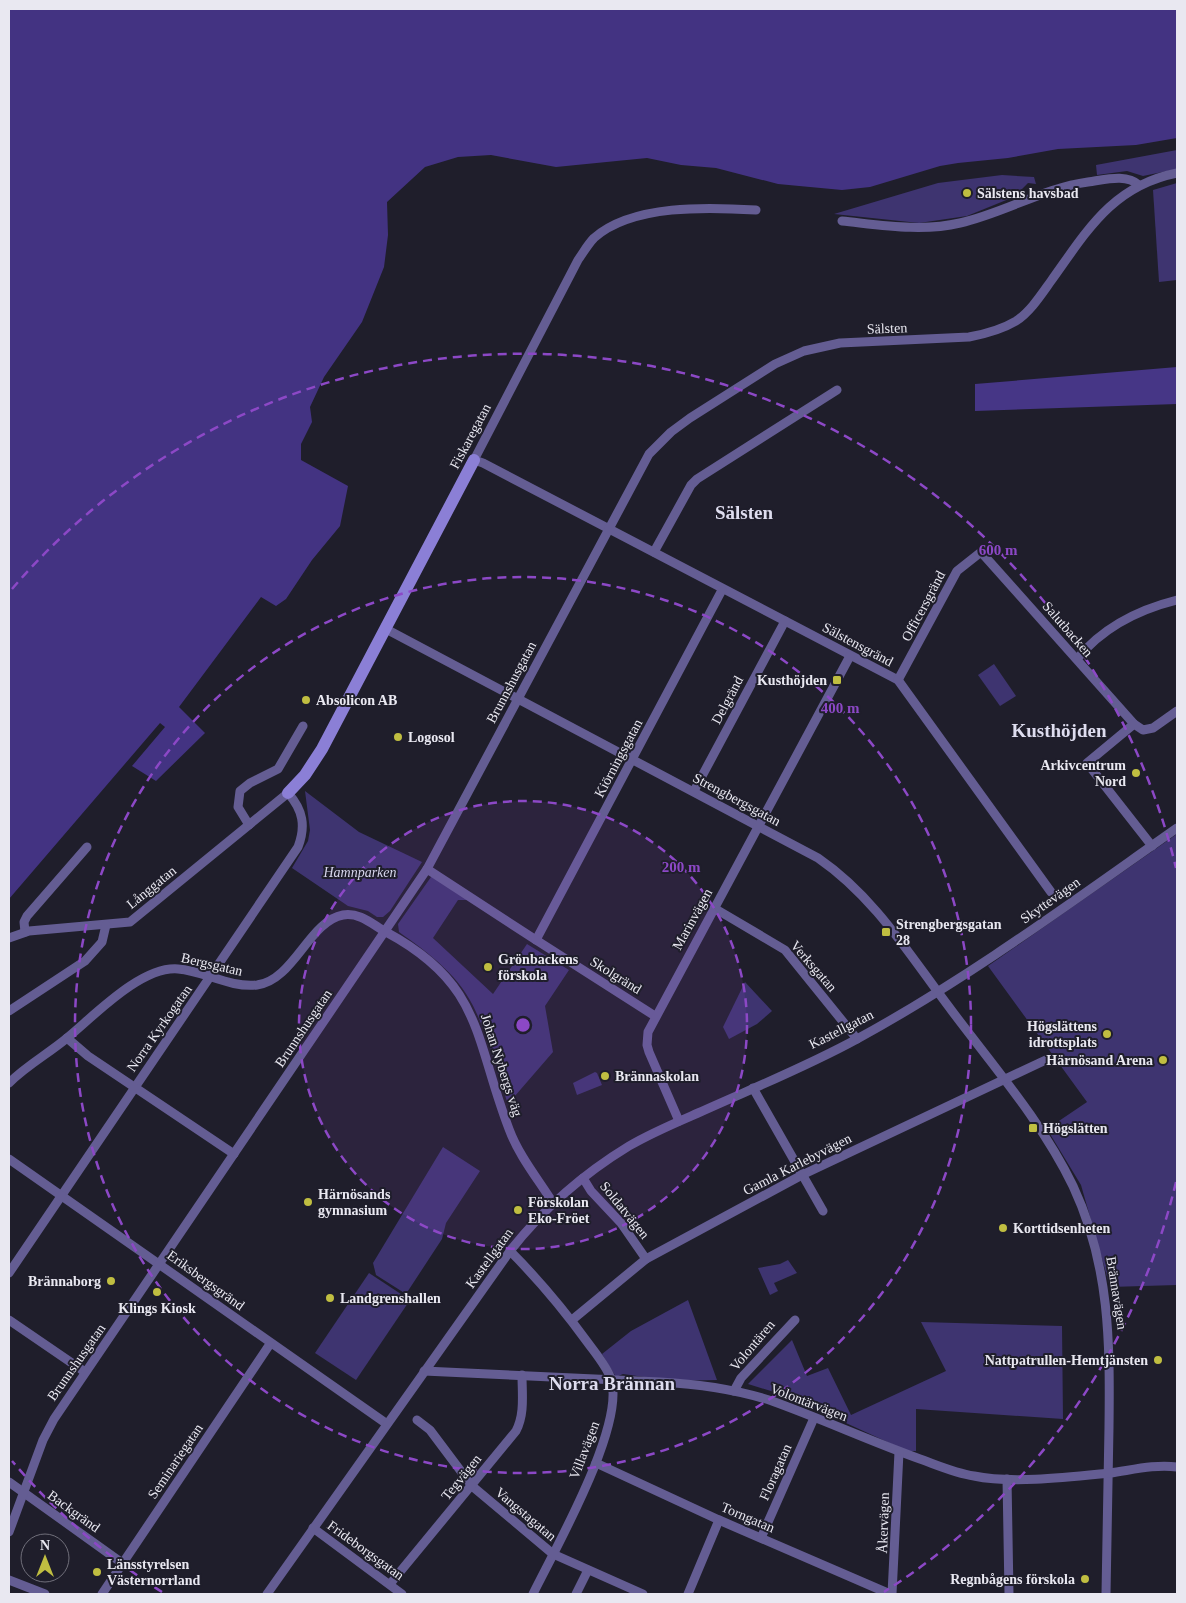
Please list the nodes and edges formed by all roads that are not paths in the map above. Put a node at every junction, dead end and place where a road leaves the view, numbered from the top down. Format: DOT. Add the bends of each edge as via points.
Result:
graph roads {
  1 [pos="1177,173"];
  2 [pos="1139,185"];
  3 [pos="756,210"];
  4 [pos="842,221"];
  5 [pos="837,390"];
  6 [pos="474,460"];
  7 [pos="608,529"];
  8 [pos="654,552"];
  9 [pos="981,552"];
  10 [pos="722,590"];
  11 [pos="1177,600"];
  12 [pos="785,622"];
  13 [pos="386,629"];
  14 [pos="850,656"];
  15 [pos="1077,659"];
  16 [pos="898,680"];
  17 [pos="518,699"];
  18 [pos="1177,711"];
  19 [pos="1134,724"];
  20 [pos="303,726"];
  21 [pos="633,758"];
  22 [pos="694,791"];
  23 [pos="288,793"];
  24 [pos="249,825"];
  25 [pos="759,826"];
  26 [pos="1177,828"];
  27 [pos="1152,846"];
  28 [pos="87,847"];
  29 [pos="427,869"];
  30 [pos="1051,892"];
  31 [pos="714,908"];
  32 [pos="106,925"];
  33 [pos="25,932"];
  34 [pos="385,932"];
  35 [pos="9,938"];
  36 [pos="536,939"];
  37 [pos="210,977"];
  38 [pos="937,992"];
  39 [pos="9,1011"];
  40 [pos="655,1016"];
  41 [pos="67,1038"];
  42 [pos="856,1039"];
  43 [pos="1050,1058"];
  44 [pos="1004,1080"];
  45 [pos="9,1083"];
  46 [pos="135,1086"];
  47 [pos="753,1088"];
  48 [pos="680,1121"];
  49 [pos="234,1154"];
  50 [pos="9,1160"];
  51 [pos="802,1175"];
  52 [pos="584,1178"];
  53 [pos="62,1196"];
  54 [pos="553,1203"];
  55 [pos="823,1211"];
  56 [pos="510,1250"];
  57 [pos="646,1259"];
  58 [pos="159,1263"];
  59 [pos="9,1273"];
  60 [pos="9,1320"];
  61 [pos="572,1320"];
  62 [pos="795,1320"];
  63 [pos="270,1344"];
  64 [pos="424,1371"];
  65 [pos="85,1372"];
  66 [pos="522,1375"];
  67 [pos="611,1379"];
  68 [pos="734,1391"];
  69 [pos="814,1418"];
  70 [pos="417,1420"];
  71 [pos="387,1424"];
  72 [pos="899,1452"];
  73 [pos="596,1464"];
  74 [pos="1177,1467"];
  75 [pos="1109,1473"];
  76 [pos="1007,1478"];
  77 [pos="9,1482"];
  78 [pos="472,1486"];
  79 [pos="24,1492"];
  80 [pos="719,1520"];
  81 [pos="313,1528"];
  82 [pos="9,1532"];
  83 [pos="762,1538"];
  84 [pos="553,1554"];
  85 [pos="122,1563"];
  86 [pos="588,1570"];
  87 [pos="9,1580"];
  88 [pos="390,1584"];
  89 [pos="45,1594"];
  90 [pos="102,1594"];
  91 [pos="267,1594"];
  92 [pos="402,1594"];
  93 [pos="533,1594"];
  94 [pos="576,1594"];
  95 [pos="643,1594"];
  96 [pos="688,1594"];
  97 [pos="891,1594"];
  98 [pos="1009,1594"];
  99 [pos="1106,1594"];
  1 -- 2 [label="street, Sälsten"];
  2 -- 4 [label="street" via="1130,178 1119,178 1064,186 946,226 918,228"];
  2 -- 7 [label="street, Sälsten" via="1116,200 1093,222 1042,293 1017,320 986,334 969,337 840,343 804,351 775,364 690,418 649,454"];
  3 -- 6 [label="street, Fiskaregatan" via="720,208 654,214 616,225 593,239 578,260"];
  5 -- 8 [label="street" via="697,479"];
  6 -- 7 [label="street, Sälstensgränd"];
  6 -- 13 [label="street, Fiskaregatan"];
  7 -- 8 [label="street, Sälstensgränd"];
  7 -- 17 [label="street, Brunnshusgatan"];
  8 -- 10 [label="street, Sälstensgränd"];
  9 -- 15 [label="street, Salutbacken"];
  9 -- 16 [label="street, Officersgränd" via="957,571"];
  10 -- 12 [label="street, Sälstensgränd"];
  10 -- 21 [label="street, Kiörningsgatan"];
  11 -- 15 [label="street" via="1121,620 1098,637"];
  12 -- 14 [label="street, Sälstensgränd"];
  12 -- 22 [label="street, Delgränd"];
  13 -- 17 [label="street, Strengbergsgatan"];
  13 -- 23 [label="street, Fiskaregatan" via="313,765"];
  14 -- 16 [label="street, Sälstensgränd"];
  14 -- 25 [label="street, Marinvägen"];
  15 -- 19 [label="street, Salutbacken"];
  16 -- 30 [label="street, Sälstensgränd"];
  17 -- 21 [label="street, Strengbergsgatan"];
  17 -- 29 [label="street, Brunnshusgatan"];
  18 -- 19 [label="street" via="1153,728 1143,730"];
  19 -- 27 [label="street" via="1087,763"];
  20 -- 24 [label="street" via="278,769 240,791 238,807"];
  21 -- 22 [label="street, Strengbergsgatan"];
  21 -- 36 [label="street, Kiörningsgatan"];
  22 -- 25 [label="street, Strengbergsgatan"];
  23 -- 24 [label="street, Långgatan"];
  23 -- 37 [label="street, Norra Kyrkogatan" via="303,819 303,834 298,847"];
  24 -- 32 [label="street, Långgatan" via="130,922"];
  25 -- 31 [label="street, Marinvägen"];
  25 -- 38 [label="street, Strengbergsgatan" via="818,858 856,887"];
  26 -- 27 [label="street, Skyttevägen"];
  27 -- 38 [label="street, Skyttevägen"];
  28 -- 33 [label="street" via="27,916"];
  29 -- 34 [label="street, Brunnshusgatan"];
  29 -- 36 [label="street, Skolgränd"];
  31 -- 40 [label="street, Marinvägen"];
  31 -- 42 [label="street, Verksgatan" via="785,950"];
  32 -- 33 [label="street, Långgatan"];
  32 -- 39 [label="street" via="102,942 85,961"];
  33 -- 35 [label="street, Långgatan"];
  34 -- 37 [label="street, Bergsgatan" via="367,920 352,914 343,915 333,918 321,928 286,969 260,985 245,986"];
  34 -- 49 [label="street, Brunnshusgatan"];
  34 -- 54 [label="street, Johan Nybergs väg" via="434,963 462,998 474,1019 509,1131"];
  36 -- 40 [label="street, Skolgränd"];
  37 -- 41 [label="street, Bergsgatan" via="177,968 153,973 110,1002"];
  37 -- 46 [label="street, Norra Kyrkogatan"];
  38 -- 42 [label="street, Kastellgatan"];
  38 -- 44 [label="street, Strengbergsgatan"];
  40 -- 48 [label="street, Marinvägen" via="647,1045"];
  41 -- 45 [label="street, Bergsgatan" via="37,1058"];
  41 -- 46 [label="street" via="88,1056"];
  42 -- 47 [label="street, Kastellgatan"];
  43 -- 44 [label="street, Gamla Karlebyvägen"];
  44 -- 51 [label="street, Gamla Karlebyvägen"];
  44 -- 75 [label="street, Brännavägen" via="1055,1153 1073,1187 1094,1244 1110,1331"];
  46 -- 49 [label="street"];
  46 -- 53 [label="street, Norra Kyrkogatan"];
  47 -- 48 [label="street, Kastellgatan"];
  47 -- 51 [label="street"];
  48 -- 52 [label="street, Kastellgatan" via="630,1145"];
  49 -- 58 [label="street, Brunnshusgatan"];
  50 -- 53 [label="street, Eriksbergsgränd"];
  51 -- 55 [label="street"];
  51 -- 57 [label="street, Gamla Karlebyvägen"];
  52 -- 54 [label="street, Kastellgatan"];
  52 -- 57 [label="street, Soldatvägen"];
  53 -- 58 [label="street, Eriksbergsgränd"];
  53 -- 59 [label="street, Norra Kyrkogatan"];
  54 -- 56 [label="street, Kastellgatan"];
  56 -- 61 [label="street"];
  56 -- 64 [label="street, Kastellgatan"];
  57 -- 61 [label="street, Gamla Karlebyvägen"];
  58 -- 63 [label="street, Eriksbergsgränd"];
  58 -- 65 [label="street, Brunnshusgatan"];
  60 -- 65 [label="street"];
  61 -- 67 [label="street"];
  62 -- 68 [label="street, Volontären" via="741,1378"];
  63 -- 71 [label="street, Eriksbergsgränd"];
  63 -- 85 [label="street, Seminariegatan"];
  64 -- 66 [label="street, Volontärvägen"];
  64 -- 71 [label="street, Kastellgatan"];
  65 -- 79 [label="street, Brunnshusgatan" via="48,1429"];
  66 -- 67 [label="street, Volontärvägen"];
  66 -- 78 [label="street, Tegvägen" via="521,1422"];
  67 -- 68 [label="street, Volontärvägen" via="696,1384"];
  67 -- 73 [label="street, Villavägen" via="612,1412"];
  68 -- 69 [label="street, Volontärvägen"];
  69 -- 72 [label="street, Volontärvägen"];
  69 -- 83 [label="street, Floragatan"];
  70 -- 78 [label="street, Vangstagatan" via="430,1430"];
  71 -- 81 [label="street, Kastellgatan"];
  72 -- 76 [label="street, Volontärvägen" via="961,1474"];
  72 -- 97 [label="street, Åkervägen"];
  73 -- 80 [label="street, Torngatan"];
  73 -- 84 [label="street, Villavägen"];
  74 -- 75 [label="street, Volontärvägen"];
  75 -- 76 [label="street, Volontärvägen"];
  75 -- 99 [label="street, Brännavägen"];
  76 -- 98 [label="street"];
  77 -- 79 [label="street, Backgränd"];
  78 -- 84 [label="street, Vangstagatan"];
  78 -- 88 [label="street, Tegvägen"];
  79 -- 82 [label="street, Brunnshusgatan"];
  79 -- 85 [label="street, Backgränd"];
  80 -- 83 [label="street, Torngatan"];
  80 -- 96 [label="street"];
  81 -- 88 [label="street, Frideborgsgatan"];
  81 -- 91 [label="street, Kastellgatan"];
  83 -- 97 [label="street, Torngatan"];
  84 -- 86 [label="street, Vangstagatan"];
  84 -- 93 [label="street, Villavägen"];
  85 -- 90 [label="street, Seminariegatan"];
  86 -- 94 [label="street"];
  86 -- 95 [label="street, Vangstagatan"];
  87 -- 89 [label="street"];
  88 -- 92 [label="street, Frideborgsgatan"];
}
